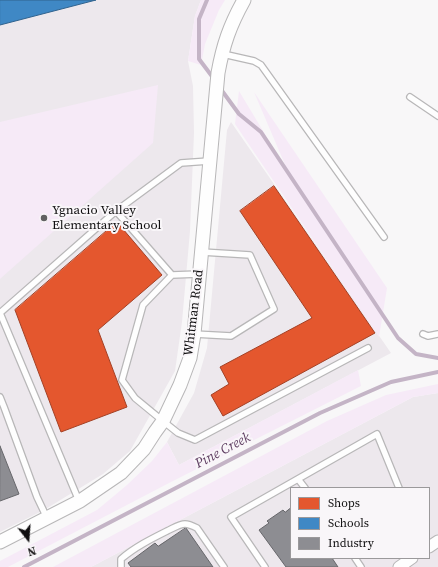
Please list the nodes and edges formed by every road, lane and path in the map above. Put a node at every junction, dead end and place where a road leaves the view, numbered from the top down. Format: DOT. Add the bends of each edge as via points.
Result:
graph roads {
  1 [pos="244,0"];
  2 [pos="222,54"];
  3 [pos="410,97"];
  4 [pos="438,116"];
  5 [pos="209,161"];
  6 [pos="116,211"];
  7 [pos="384,236"];
  8 [pos="201,252"];
  9 [pos="172,274"];
  10 [pos="199,274"];
  11 [pos="194,334"];
  12 [pos="423,334"];
  13 [pos="438,334"];
  14 [pos="368,348"];
  15 [pos="0,398"];
  16 [pos="163,422"];
  17 [pos="298,479"];
  18 [pos="304,487"];
  19 [pos="399,487"];
  20 [pos="80,501"];
  21 [pos="47,518"];
  22 [pos="0,542"];
  23 [pos="411,559"];
  24 [pos="120,567"];
  25 [pos="224,567"];
  26 [pos="265,567"];
  27 [pos="399,567"];
  1 -- 2 [label="street, Whitman Road" via="228,33"];
  2 -- 5 [label="street, Whitman Road"];
  2 -- 7 [label="lane" via="261,65"];
  3 -- 4 [label="lane"];
  5 -- 6 [label="lane" via="181,163"];
  5 -- 8 [label="street, Whitman Road"];
  6 -- 9 [label="lane"];
  6 -- 20 [label="lane" via="0,313"];
  8 -- 10 [label="street, Whitman Road"];
  8 -- 11 [label="lane" via="250,255 274,309 231,336"];
  9 -- 10 [label="lane"];
  9 -- 16 [label="lane" via="143,305 122,380 135,398"];
  10 -- 11 [label="street, Whitman Road"];
  11 -- 16 [label="street, Whitman Road" via="190,358"];
  12 -- 13 [label="lane"];
  14 -- 16 [label="lane" via="195,440 178,433"];
  15 -- 21 [label="lane"];
  16 -- 20 [label="street, Whitman Road" via="144,449 121,473"];
  17 -- 18 [label="lane"];
  17 -- 19 [label="lane" via="377,434"];
  17 -- 26 [label="lane" via="231,517"];
  20 -- 21 [label="street, Whitman Road"];
  21 -- 22 [label="street, Whitman Road"];
  23 -- 27 [label="street"];
  24 -- 25 [label="lane" via="121,559 128,553 184,524 197,528"];
}
